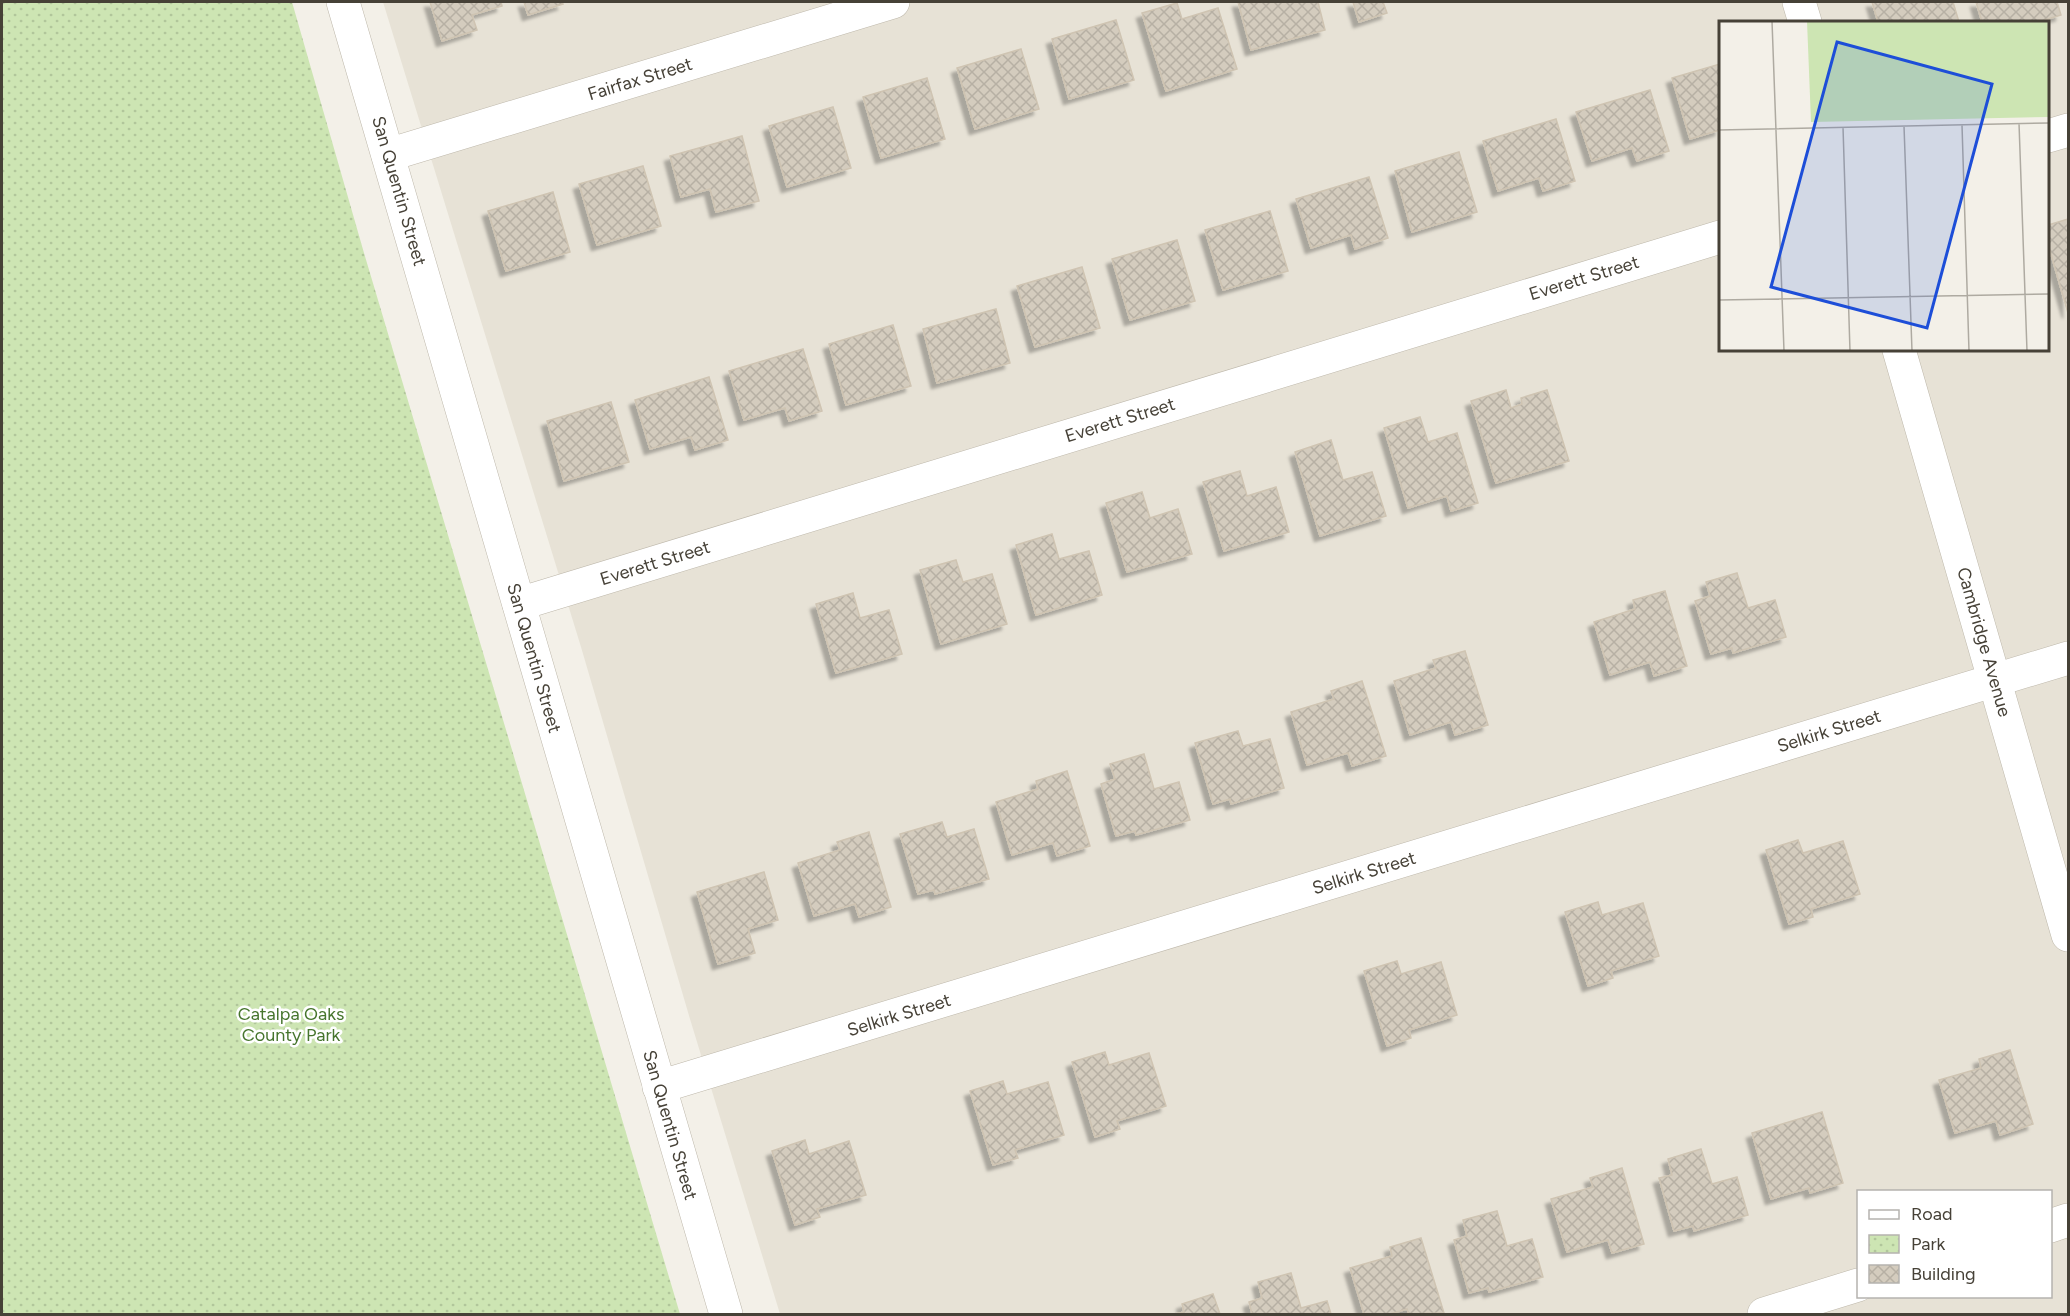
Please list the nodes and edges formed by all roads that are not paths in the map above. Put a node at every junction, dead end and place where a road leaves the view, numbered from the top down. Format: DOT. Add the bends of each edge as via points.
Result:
graph roads {
  1 [pos="343,2"];
  2 [pos="893,2"];
  3 [pos="1799,2"];
  4 [pos="1805,21"];
  5 [pos="2068,130"];
  6 [pos="2049,136"];
  7 [pos="388,155"];
  8 [pos="1719,237"];
  9 [pos="1899,351"];
  10 [pos="519,604"];
  11 [pos="2068,658"];
  12 [pos="1996,680"];
  13 [pos="2068,935"];
  14 [pos="659,1087"];
  15 [pos="2068,1220"];
  16 [pos="2052,1225"];
  17 [pos="1857,1285"];
  18 [pos="726,1314"];
  19 [pos="1764,1314"];
  1 -- 7 [label="street, San Quentin Street"];
  2 -- 7 [label="street, Fairfax Street"];
  3 -- 4 [label="street"];
  5 -- 6 [label="street"];
  7 -- 10 [label="street, San Quentin Street"];
  8 -- 10 [label="street, Everett Street"];
  9 -- 12 [label="street, Cambridge Avenue"];
  10 -- 14 [label="street, San Quentin Street"];
  11 -- 12 [label="street, Selkirk Street"];
  12 -- 13 [label="street, Cambridge Avenue"];
  12 -- 14 [label="street, Selkirk Street"];
  14 -- 18 [label="street, San Quentin Street"];
  15 -- 16 [label="street"];
  17 -- 19 [label="street"];
}
